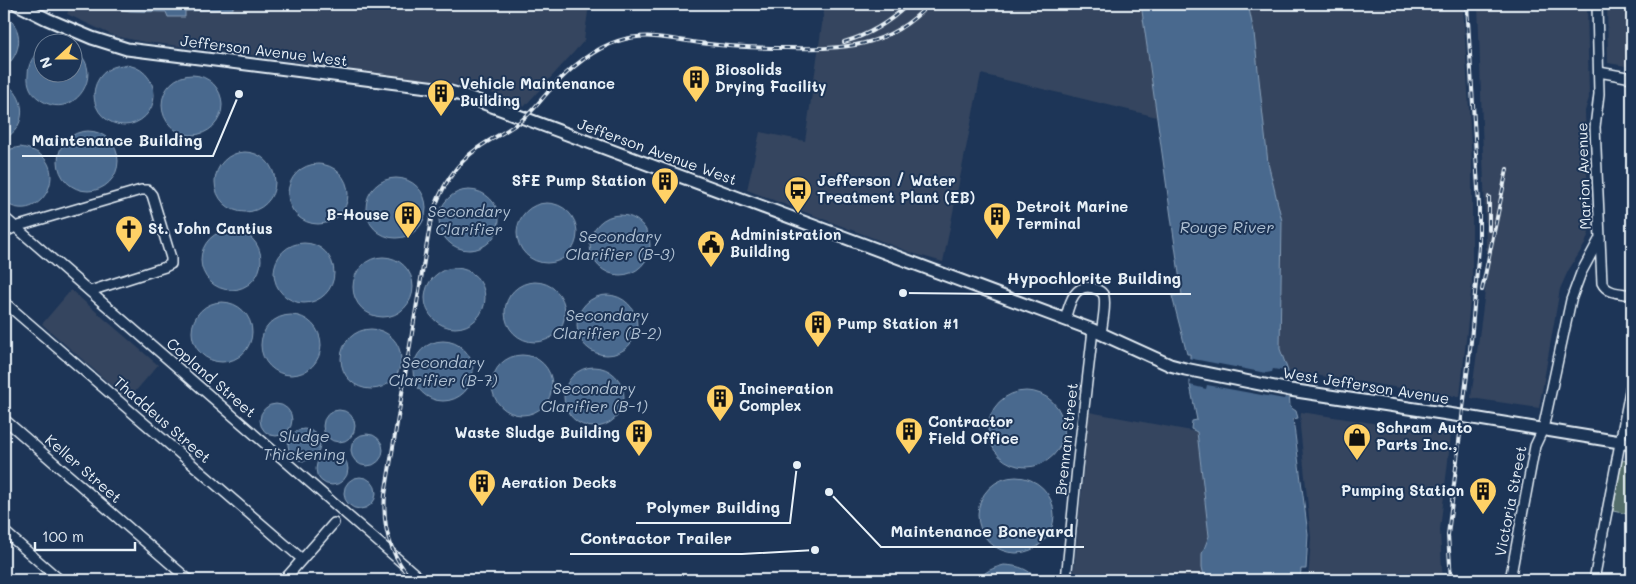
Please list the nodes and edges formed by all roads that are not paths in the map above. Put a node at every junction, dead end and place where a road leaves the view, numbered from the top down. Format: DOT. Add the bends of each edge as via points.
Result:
graph roads {
  1 [pos="17,4"];
  2 [pos="1598,4"];
  3 [pos="1599,72"];
  4 [pos="1632,78"];
  5 [pos="4,217"];
  6 [pos="15,227"];
  7 [pos="4,233"];
  8 [pos="1600,238"];
  9 [pos="90,291"];
  10 [pos="1632,295"];
  11 [pos="4,302"];
  12 [pos="1065,320"];
  13 [pos="1097,332"];
  14 [pos="1632,380"];
  15 [pos="4,419"];
  16 [pos="1543,429"];
  17 [pos="1620,442"];
  18 [pos="1632,444"];
  19 [pos="334,523"];
  20 [pos="4,531"];
  21 [pos="302,559"];
  22 [pos="60,580"];
  23 [pos="189,580"];
  24 [pos="284,580"];
  25 [pos="422,580"];
  26 [pos="1066,580"];
  27 [pos="1510,580"];
  28 [pos="1594,580"];
  1 -- 12 [label="main road, Jefferson Avenue West" via="92,38 127,49 436,88 465,96"];
  2 -- 3 [label="street, Marion Avenue"];
  3 -- 4 [label="street"];
  3 -- 8 [label="street, Marion Avenue" via="1595,128"];
  5 -- 6 [label="street, Copland Street"];
  6 -- 7 [label="street"];
  6 -- 9 [label="street, Copland Street"];
  6 -- 9 [label="street" via="148,190 171,264"];
  8 -- 10 [label="street" via="1604,288"];
  8 -- 16 [label="street, Marion Avenue" via="1571,300"];
  9 -- 25 [label="street, Copland Street"];
  11 -- 21 [label="street, Thaddeus Street"];
  12 -- 13 [label="main road, Jefferson Avenue West"];
  12 -- 13 [label="street, Brennan Street" via="1076,293 1088,287 1095,288 1103,294 1104,302"];
  13 -- 16 [label="main road, West Jefferson Avenue" via="1185,369 1290,390"];
  13 -- 26 [label="street, Brennan Street" via="1078,458"];
  14 -- 17 [label="street"];
  15 -- 23 [label="street, Keller Street"];
  16 -- 17 [label="main road, West Jefferson Avenue"];
  16 -- 27 [label="street, Victoria Street" via="1535,446"];
  17 -- 18 [label="main road, West Jefferson Avenue"];
  17 -- 28 [label="street"];
  19 -- 21 [label="street"];
  20 -- 22 [label="street"];
  21 -- 24 [label="street"];
}
